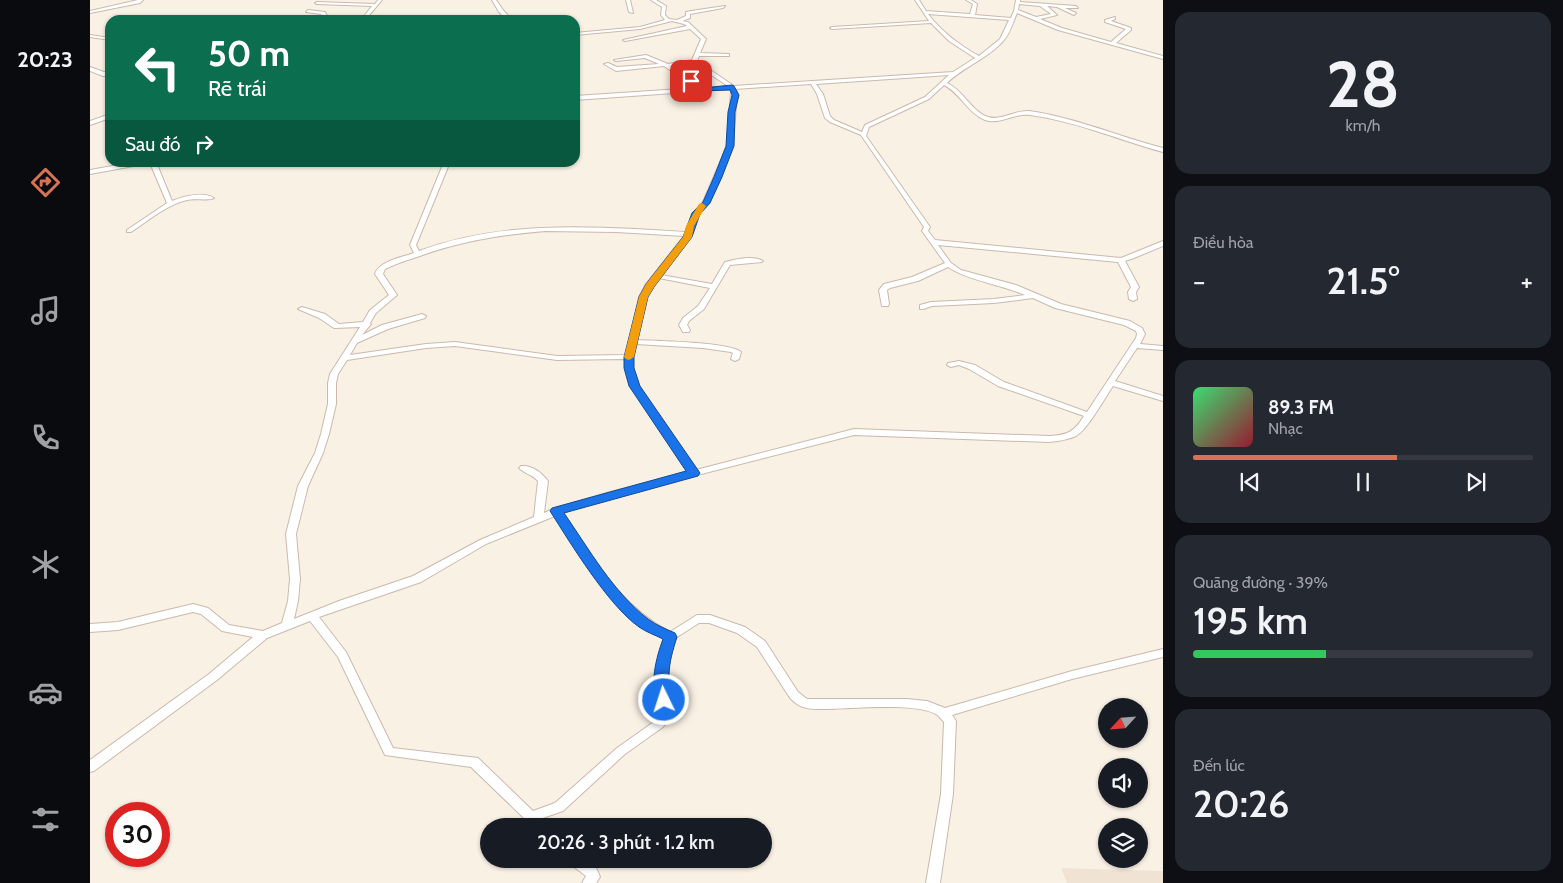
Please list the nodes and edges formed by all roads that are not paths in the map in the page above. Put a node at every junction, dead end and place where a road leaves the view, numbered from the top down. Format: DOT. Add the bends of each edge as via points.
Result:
graph roads {
  1 [pos="141,0"];
  2 [pos="380,0"];
  3 [pos="494,0"];
  4 [pos="628,0"];
  5 [pos="653,0"];
  6 [pos="917,0"];
  7 [pos="968,0"];
  8 [pos="1040,4"];
  9 [pos="376,5"];
  10 [pos="1055,5"];
  11 [pos="723,7"];
  12 [pos="1076,7"];
  13 [pos="1015,8"];
  14 [pos="308,10"];
  15 [pos="90,12"];
  16 [pos="631,12"];
  17 [pos="924,12"];
  18 [pos="301,13"];
  19 [pos="1074,14"];
  20 [pos="324,15"];
  21 [pos="368,15"];
  22 [pos="505,15"];
  23 [pos="972,16"];
  24 [pos="1113,18"];
  25 [pos="1035,19"];
  26 [pos="667,20"];
  27 [pos="677,21"];
  28 [pos="931,22"];
  29 [pos="691,27"];
  30 [pos="832,28"];
  31 [pos="580,34"];
  32 [pos="90,36"];
  33 [pos="105,38"];
  34 [pos="625,40"];
  35 [pos="1113,43"];
  36 [pos="697,54"];
  37 [pos="727,56"];
  38 [pos="979,58"];
  39 [pos="1163,58"];
  40 [pos="616,60"];
  41 [pos="694,61"];
  42 [pos="606,64"];
  43 [pos="665,65"];
  44 [pos="90,69"];
  45 [pos="97,72"];
  46 [pos="105,73"];
  47 [pos="954,73"];
  48 [pos="90,75"];
  49 [pos="812,82"];
  50 [pos="943,83"];
  51 [pos="732,88"];
  52 [pos="702,90"];
  53 [pos="580,98"];
  54 [pos="105,118"];
  55 [pos="90,123"];
  56 [pos="863,134"];
  57 [pos="1163,150"];
  58 [pos="119,167"];
  59 [pos="155,167"];
  60 [pos="445,167"];
  61 [pos="90,172"];
  62 [pos="211,198"];
  63 [pos="170,203"];
  64 [pos="129,231"];
  65 [pos="688,234"];
  66 [pos="934,242"];
  67 [pos="1163,242"];
  68 [pos="417,254"];
  69 [pos="1121,260"];
  70 [pos="760,261"];
  71 [pos="949,264"];
  72 [pos="657,276"];
  73 [pos="714,287"];
  74 [pos="1034,296"];
  75 [pos="1133,299"];
  76 [pos="885,304"];
  77 [pos="923,307"];
  78 [pos="302,309"];
  79 [pos="422,316"];
  80 [pos="366,324"];
  81 [pos="686,330"];
  82 [pos="354,342"];
  83 [pos="633,342"];
  84 [pos="1136,346"];
  85 [pos="1163,348"];
  86 [pos="629,357"];
  87 [pos="344,358"];
  88 [pos="735,359"];
  89 [pos="951,365"];
  90 [pos="1112,382"];
  91 [pos="1163,400"];
  92 [pos="1089,415"];
  93 [pos="524,468"];
  94 [pos="694,473"];
  95 [pos="556,511"];
  96 [pos="539,518"];
  97 [pos="312,616"];
  98 [pos="287,625"];
  99 [pos="90,628"];
  100 [pos="263,634"];
  101 [pos="670,637"];
  102 [pos="1163,653"];
  103 [pos="945,713"];
  104 [pos="90,767"];
  105 [pos="529,818"];
  106 [pos="540,818"];
  107 [pos="586,868"];
  108 [pos="588,883"];
  109 [pos="933,883"];
  1 -- 15 [label="street"];
  2 -- 9 [label="street"];
  3 -- 22 [label="street"];
  4 -- 16 [label="street"];
  5 -- 26 [label="street" via="664,7 663,14"];
  6 -- 17 [label="street"];
  7 -- 23 [label="street" via="975,4"];
  8 -- 10 [label="street"];
  8 -- 13 [label="street"];
  8 -- 25 [label="street" via="1055,15"];
  9 -- 14 [label="street" via="317,3"];
  9 -- 21 [label="street"];
  10 -- 12 [label="street"];
  10 -- 19 [label="street"];
  11 -- 27 [label="street" via="691,12 688,17"];
  13 -- 23 [label="street"];
  13 -- 25 [label="street"];
  13 -- 38 [label="street" via="1002,40"];
  14 -- 18 [label="street"];
  14 -- 20 [label="street"];
  17 -- 23 [label="street"];
  17 -- 28 [label="street"];
  24 -- 35 [label="street" via="1107,21 1129,29"];
  25 -- 35 [label="street"];
  26 -- 27 [label="street"];
  26 -- 31 [label="street" via="640,28"];
  27 -- 29 [label="street"];
  28 -- 30 [label="street"];
  28 -- 38 [label="street" via="946,38"];
  29 -- 34 [label="street"];
  29 -- 36 [label="street" via="704,39"];
  32 -- 33 [label="street"];
  35 -- 39 [label="street"];
  36 -- 37 [label="street"];
  36 -- 41 [label="street"];
  38 -- 47 [label="street"];
  40 -- 43 [label="street" via="646,56"];
  41 -- 43 [label="street"];
  41 -- 51 [label="street"];
  42 -- 43 [label="street" via="616,69"];
  43 -- 52 [label="street"];
  44 -- 45 [label="street"];
  45 -- 46 [label="street"];
  45 -- 48 [label="street"];
  47 -- 49 [label="street"];
  47 -- 50 [label="street"];
  49 -- 51 [label="street"];
  49 -- 56 [label="street" via="820,94 827,117"];
  50 -- 56 [label="street" via="926,98 867,126"];
  50 -- 57 [label="street" via="988,119 1029,113"];
  51 -- 52 [label="street"];
  51 -- 65 [label="street" via="735,95 730,146 706,203 696,213"];
  52 -- 53 [label="street"];
  54 -- 55 [label="street"];
  56 -- 66 [label="street"];
  58 -- 61 [label="street"];
  59 -- 63 [label="street"];
  60 -- 68 [label="street" via="413,244"];
  62 -- 63 [label="street" via="195,195"];
  63 -- 64 [label="street"];
  65 -- 68 [label="street" via="560,229 504,232 457,240"];
  65 -- 72 [label="street"];
  66 -- 69 [label="street"];
  66 -- 71 [label="street"];
  67 -- 69 [label="street"];
  68 -- 80 [label="street" via="380,270 379,274 393,295 373,312"];
  69 -- 75 [label="street" via="1135,287"];
  70 -- 73 [label="street" via="727,263"];
  71 -- 74 [label="street" via="959,271"];
  71 -- 76 [label="street" via="915,279 886,286 883,290"];
  72 -- 73 [label="street"];
  72 -- 83 [label="street" via="644,297"];
  73 -- 81 [label="street" via="701,307 686,320 683,325"];
  74 -- 77 [label="street"];
  74 -- 84 [label="street" via="1058,306 1134,326 1141,334"];
  78 -- 80 [label="street" via="337,326"];
  79 -- 82 [label="street" via="385,327"];
  80 -- 82 [label="street"];
  82 -- 87 [label="street"];
  83 -- 86 [label="street"];
  83 -- 88 [label="street" via="727,349 737,352"];
  84 -- 85 [label="street"];
  84 -- 90 [label="street"];
  86 -- 87 [label="street" via="557,358 455,344"];
  86 -- 94 [label="street" via="635,386"];
  87 -- 98 [label="street" via="334,374 325,434 303,486 291,534 295,579"];
  89 -- 92 [label="street" via="959,363 972,367 1001,384"];
  90 -- 91 [label="street"];
  90 -- 92 [label="street"];
  92 -- 94 [label="street" via="1080,429 1067,438 854,432"];
  93 -- 96 [label="street" via="536,472 543,481"];
  94 -- 95 [label="street"];
  95 -- 96 [label="street"];
  95 -- 101 [label="street" via="624,605 644,624"];
  96 -- 97 [label="street" via="484,542 417,579"];
  97 -- 98 [label="street"];
  97 -- 105 [label="street" via="342,655 389,752 474,762"];
  98 -- 100 [label="street"];
  99 -- 100 [label="street" via="118,626 193,608 204,611 226,628"];
  100 -- 104 [label="street" via="213,677"];
  101 -- 103 [label="street" via="697,619 710,618 741,630 761,644 801,702 816,706 916,704"];
  101 -- 106 [label="street" via="663,657 664,716 659,724 621,751 559,806"];
  102 -- 103 [label="street" via="1072,675"];
  103 -- 109 [label="street" via="950,722 947,794"];
  107 -- 108 [label="street" via="593,877"];
}
